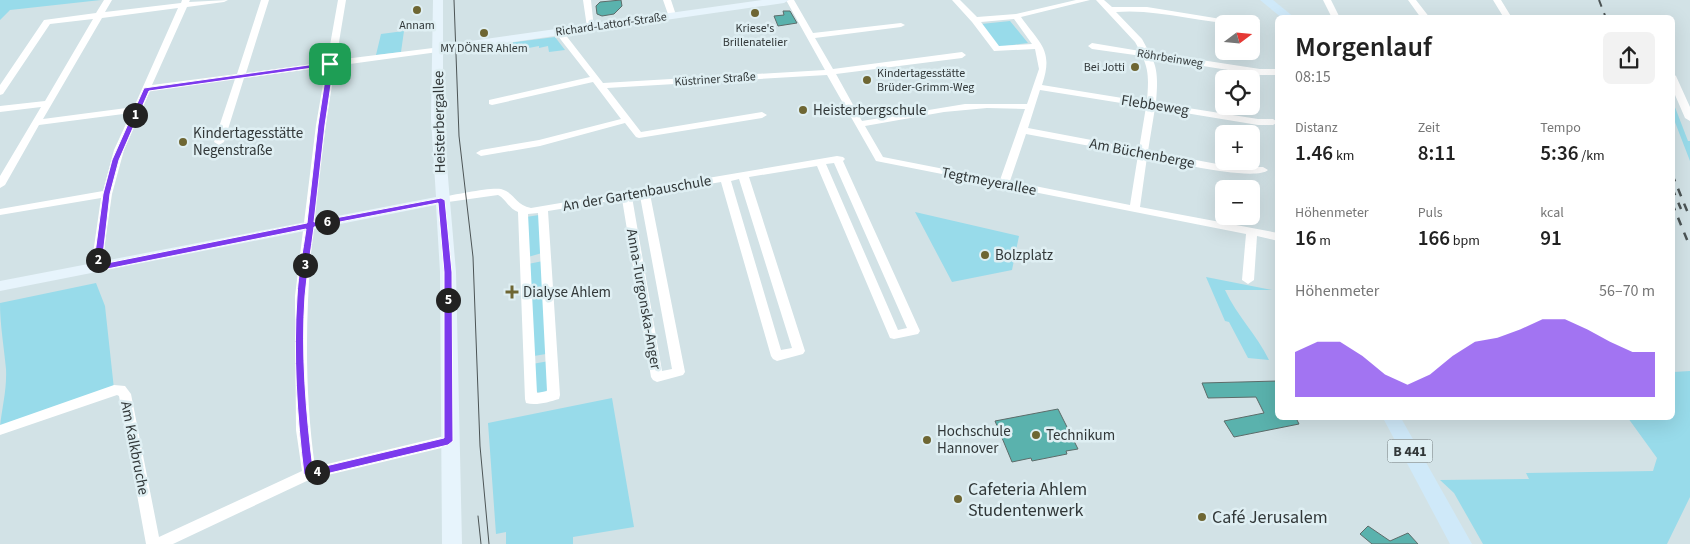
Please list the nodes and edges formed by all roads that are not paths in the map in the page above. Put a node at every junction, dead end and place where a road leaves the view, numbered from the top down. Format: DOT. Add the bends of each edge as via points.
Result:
graph roads {
  1 [pos="108,0"];
  2 [pos="224,0"];
  3 [pos="265,0"];
  4 [pos="342,0"];
  5 [pos="438,0"];
  6 [pos="587,0"];
  7 [pos="667,0"];
  8 [pos="784,0"];
  9 [pos="790,0"];
  10 [pos="956,0"];
  11 [pos="1086,0"];
  12 [pos="1100,0"];
  13 [pos="1266,0"];
  14 [pos="1327,0"];
  15 [pos="1412,0"];
  16 [pos="1497,0"];
  17 [pos="185,2"];
  18 [pos="1110,10"];
  19 [pos="672,15"];
  20 [pos="1286,15"];
  21 [pos="1334,15"];
  22 [pos="1424,15"];
  23 [pos="1506,15"];
  24 [pos="99,16"];
  25 [pos="1016,16"];
  26 [pos="1215,19"];
  27 [pos="976,20"];
  28 [pos="901,25"];
  29 [pos="591,27"];
  30 [pos="558,31"];
  31 [pos="810,36"];
  32 [pos="1039,46"];
  33 [pos="1092,46"];
  34 [pos="438,49"];
  35 [pos="1146,54"];
  36 [pos="962,55"];
  37 [pos="330,64"];
  38 [pos="830,72"];
  39 [pos="1275,72"];
  40 [pos="240,76"];
  41 [pos="597,82"];
  42 [pos="1675,83"];
  43 [pos="1037,87"];
  44 [pos="146,89"];
  45 [pos="0,92"];
  46 [pos="492,102"];
  47 [pos="48,103"];
  48 [pos="1151,104"];
  49 [pos="1030,107"];
  50 [pos="138,109"];
  51 [pos="0,110"];
  52 [pos="762,115"];
  53 [pos="1690,118"];
  54 [pos="627,120"];
  55 [pos="1273,122"];
  56 [pos="37,123"];
  57 [pos="860,124"];
  58 [pos="1022,130"];
  59 [pos="219,142"];
  60 [pos="481,153"];
  61 [pos="1143,153"];
  62 [pos="820,162"];
  63 [pos="1263,170"];
  64 [pos="743,175"];
  65 [pos="725,178"];
  66 [pos="1004,184"];
  67 [pos="0,185"];
  68 [pos="644,192"];
  69 [pos="107,194"];
  70 [pos="626,195"];
  71 [pos="441,200"];
  72 [pos="857,202"];
  73 [pos="838,206"];
  74 [pos="542,209"];
  75 [pos="1134,209"];
  76 [pos="523,210"];
  77 [pos="0,212"];
  78 [pos="758,218"];
  79 [pos="739,222"];
  80 [pos="310,225"];
  81 [pos="1252,232"];
  82 [pos="653,236"];
  83 [pos="1275,236"];
  84 [pos="634,240"];
  85 [pos="545,256"];
  86 [pos="525,260"];
  87 [pos="97,268"];
  88 [pos="1248,280"];
  89 [pos="0,286"];
  90 [pos="896,288"];
  91 [pos="875,291"];
  92 [pos="785,308"];
  93 [pos="765,312"];
  94 [pos="672,330"];
  95 [pos="650,335"];
  96 [pos="551,355"];
  97 [pos="529,359"];
  98 [pos="1393,420"];
  99 [pos="0,430"];
  100 [pos="448,441"];
  101 [pos="309,474"];
  102 [pos="153,544"];
  103 [pos="158,544"];
  104 [pos="452,544"];
  105 [pos="1461,544"];
  1 -- 24 [label="street"];
  2 -- 17 [label="street"];
  3 -- 40 [label="street"];
  4 -- 37 [label="street"];
  5 -- 34 [label="main road, Heisterbergallee"];
  6 -- 29 [label="street"];
  7 -- 19 [label="street"];
  8 -- 19 [label="main road, Richard-Lattorf-Straße"];
  9 -- 31 [label="street, Tegtmeyerallee"];
  10 -- 27 [label="street"];
  11 -- 25 [label="street"];
  12 -- 18 [label="street"];
  13 -- 20 [label="main road"];
  14 -- 21 [label="street"];
  15 -- 22 [label="street"];
  16 -- 23 [label="street"];
  17 -- 24 [label="street"];
  17 -- 44 [label="street"];
  18 -- 26 [label="street" via="1152,10"];
  18 -- 35 [label="street" via="1139,41"];
  19 -- 29 [label="main road, Richard-Lattorf-Straße"];
  24 -- 45 [label="street" via="47,22"];
  24 -- 47 [label="street"];
  25 -- 27 [label="street"];
  25 -- 32 [label="street"];
  27 -- 32 [label="street" via="997,49"];
  28 -- 31 [label="street"];
  29 -- 30 [label="main road, Richard-Lattorf-Straße"];
  30 -- 34 [label="main road, Richard-Lattorf-Straße"];
  30 -- 41 [label="street"];
  31 -- 38 [label="street, Tegtmeyerallee"];
  32 -- 43 [label="street" via="1044,59"];
  33 -- 35 [label="street, Röhrbeinweg"];
  34 -- 37 [label="street"];
  34 -- 71 [label="main road, Heisterbergallee"];
  35 -- 39 [label="street, Röhrbeinweg"];
  35 -- 48 [label="street" via="1153,78"];
  36 -- 38 [label="street, Küstriner Straße"];
  37 -- 40 [label="street"];
  37 -- 80 [label="street"];
  38 -- 41 [label="street, Küstriner Straße"];
  38 -- 57 [label="street, Tegtmeyerallee"];
  40 -- 44 [label="street"];
  40 -- 59 [label="street"];
  41 -- 46 [label="street, Küstriner Straße"];
  41 -- 54 [label="street"];
  42 -- 53 [label="street"];
  43 -- 48 [label="street, Flebbeweg"];
  43 -- 49 [label="street"];
  44 -- 50 [label="street"];
  47 -- 51 [label="street"];
  47 -- 56 [label="street"];
  48 -- 55 [label="street, Flebbeweg"];
  48 -- 61 [label="street"];
  49 -- 57 [label="street" via="976,105"];
  49 -- 58 [label="street"];
  50 -- 56 [label="street"];
  50 -- 69 [label="street" via="119,150"];
  52 -- 54 [label="street" via="639,135"];
  54 -- 60 [label="street" via="540,143"];
  56 -- 67 [label="street"];
  57 -- 66 [label="street, Tegtmeyerallee" via="879,159"];
  58 -- 61 [label="street, Am Büchenberge"];
  58 -- 66 [label="street"];
  61 -- 63 [label="street, Am Büchenberge" via="1233,170"];
  61 -- 75 [label="street"];
  62 -- 64 [label="street, An der Gartenbauschule"];
  62 -- 72 [label="street, An der Gartenbauschule" via="839,159"];
  62 -- 73 [label="street"];
  64 -- 65 [label="street, An der Gartenbauschule"];
  64 -- 78 [label="street"];
  65 -- 68 [label="street, An der Gartenbauschule"];
  65 -- 79 [label="street"];
  66 -- 75 [label="street, Tegtmeyerallee"];
  68 -- 70 [label="street, An der Gartenbauschule"];
  68 -- 82 [label="street, Anna-Turgonska-Anger"];
  69 -- 77 [label="street"];
  69 -- 87 [label="street"];
  70 -- 74 [label="street, An der Gartenbauschule"];
  70 -- 84 [label="street, Anna-Turgonska-Anger"];
  71 -- 76 [label="street" via="499,192 507,196 516,208"];
  71 -- 80 [label="main road"];
  71 -- 100 [label="main road, Heisterbergallee" via="448,272"];
  72 -- 73 [label="street"];
  72 -- 90 [label="street"];
  73 -- 91 [label="street"];
  74 -- 76 [label="street, An der Gartenbauschule"];
  74 -- 85 [label="street"];
  75 -- 81 [label="street, Tegtmeyerallee"];
  76 -- 86 [label="street"];
  78 -- 79 [label="street"];
  78 -- 92 [label="street"];
  79 -- 93 [label="street"];
  80 -- 87 [label="main road"];
  80 -- 101 [label="street" via="300,334 303,430"];
  81 -- 83 [label="street, Tegtmeyerallee"];
  81 -- 88 [label="street"];
  82 -- 84 [label="street"];
  82 -- 94 [label="street, Anna-Turgonska-Anger"];
  84 -- 95 [label="street, Anna-Turgonska-Anger"];
  85 -- 86 [label="street"];
  85 -- 96 [label="street"];
  86 -- 97 [label="street"];
  87 -- 89 [label="main road"];
  90 -- 91 [label="street"];
  90 -- 91 [label="street" via="914,330 894,335"];
  92 -- 93 [label="street"];
  92 -- 93 [label="street" via="799,351 777,356"];
  94 -- 95 [label="street"];
  94 -- 95 [label="street, Anna-Turgonska-Anger" via="679,372 657,377"];
  96 -- 97 [label="street"];
  96 -- 97 [label="street" via="554,395 531,399"];
  98 -- 105 [label="main road, B 441"];
  99 -- 102 [label="street, Am Kalkbruche" via="120,390 125,394"];
  100 -- 101 [label="street"];
  100 -- 104 [label="main road, Heisterbergallee"];
  101 -- 103 [label="street"];
}
